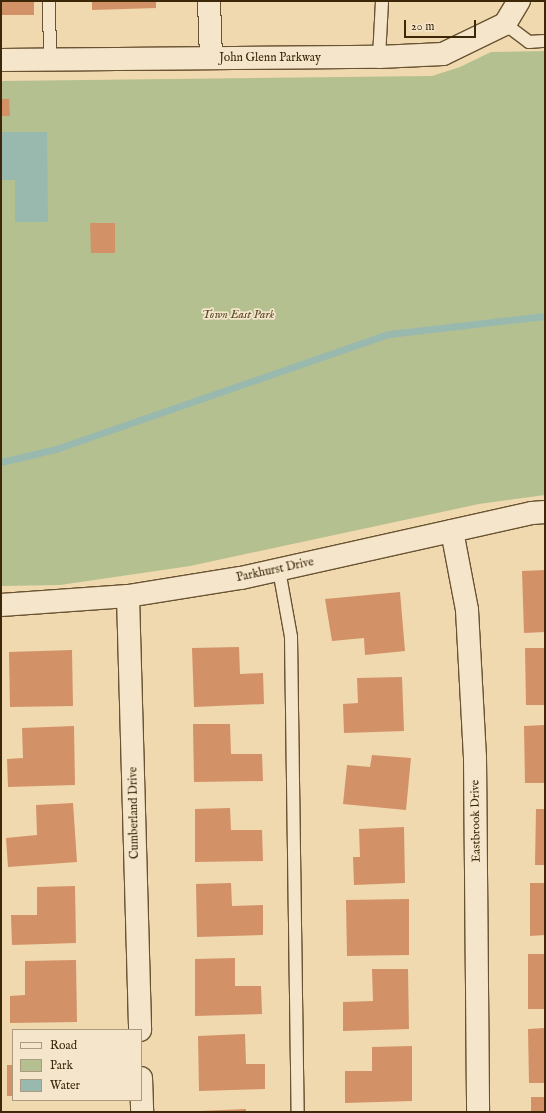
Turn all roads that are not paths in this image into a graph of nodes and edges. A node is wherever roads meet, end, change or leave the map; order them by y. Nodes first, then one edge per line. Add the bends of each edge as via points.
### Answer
1 (48, 1) edge
2 (210, 1) edge
3 (382, 1) edge
4 (519, 1) edge
5 (505, 24) junction
6 (545, 41) edge
7 (210, 58) junction
8 (379, 58) junction
9 (50, 59) junction
10 (1, 60) edge
11 (545, 512) edge
12 (452, 531) junction
13 (279, 570) junction
14 (128, 596) junction
15 (1, 605) edge
16 (140, 1029) edge
17 (142, 1101) edge
18 (142, 1112) edge
19 (298, 1112) edge
20 (478, 1112) edge

1 - 9 lane
2 - 7 street
3 - 8 lane
4 - 5 street
5 - 6 lane via 529,42
5 - 8 street, John Glenn Parkway via 443,54
7 - 8 street, John Glenn Parkway
7 - 9 street, John Glenn Parkway
9 - 10 street, John Glenn Parkway
11 - 12 street, Parkhurst Drive
12 - 13 street, Parkhurst Drive
12 - 20 street, Eastbrook Drive via 467,610 475,757
13 - 14 street, Parkhurst Drive
13 - 19 lane via 290,636
14 - 15 street, Parkhurst Drive
14 - 16 street, Cumberland Drive
17 - 18 street

